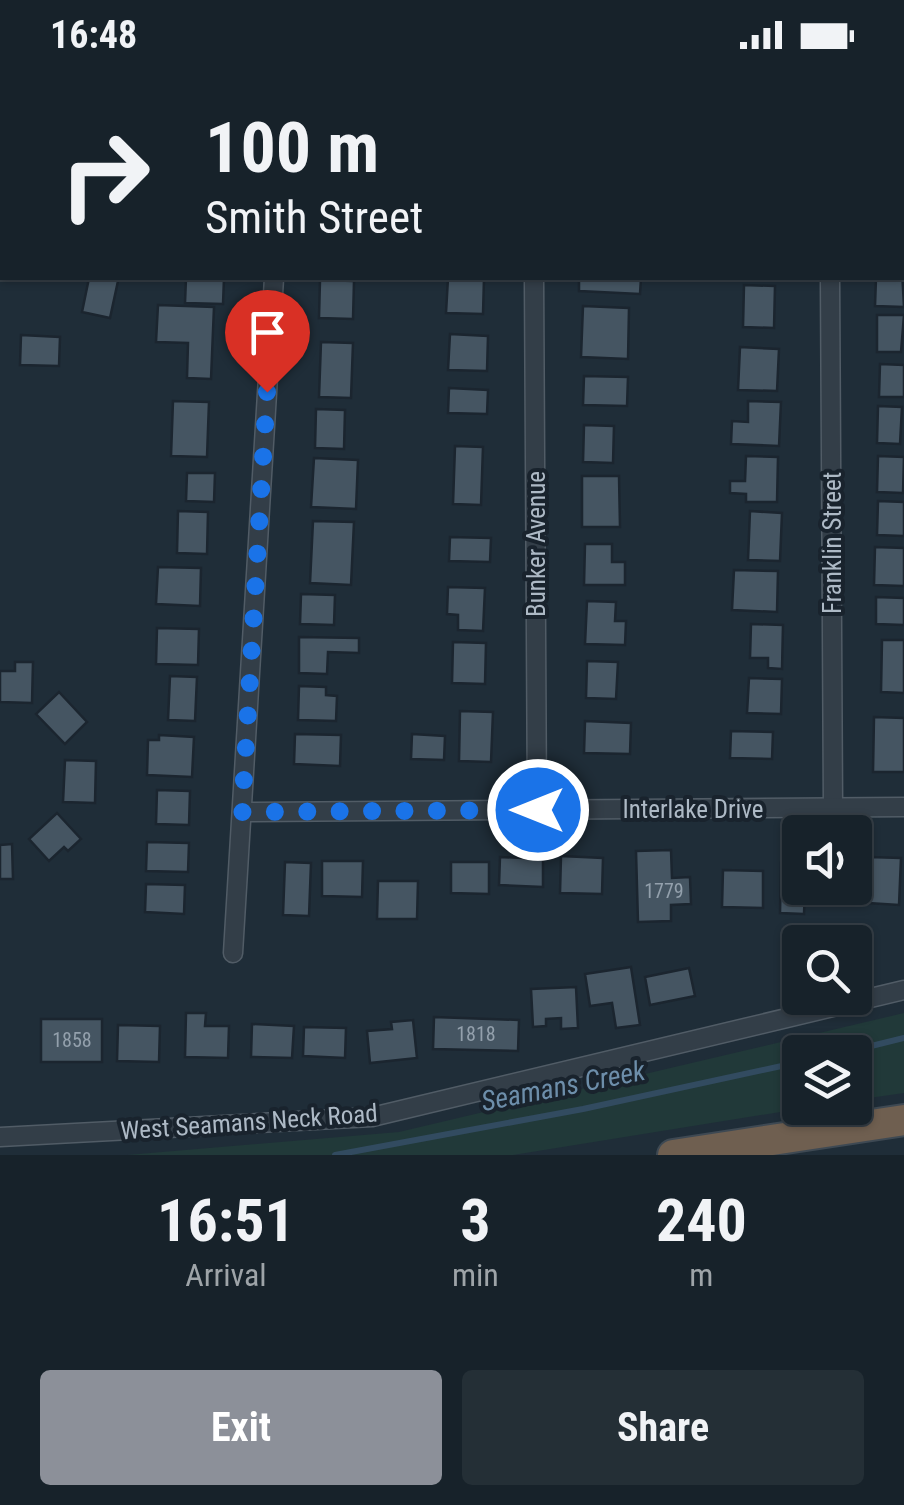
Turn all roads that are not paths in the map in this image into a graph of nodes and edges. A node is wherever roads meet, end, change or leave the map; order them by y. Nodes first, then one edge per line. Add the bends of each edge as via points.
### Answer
1 (274, 280) edge
2 (534, 280) edge
3 (830, 280) edge
4 (904, 807) edge
5 (833, 808) junction
6 (538, 810) junction
7 (242, 812) junction
8 (232, 953) dead end
9 (904, 990) edge
10 (904, 1120) edge
11 (0, 1138) edge
12 (673, 1155) edge

1 - 7 street
2 - 6 street, Bunker Avenue
3 - 5 street, Franklin Street
4 - 5 street, Interlake Drive
5 - 6 street, Interlake Drive
6 - 7 street, Interlake Drive
7 - 8 street
9 - 11 street, West Seamans Neck Road via 372,1118
10 - 12 highway

